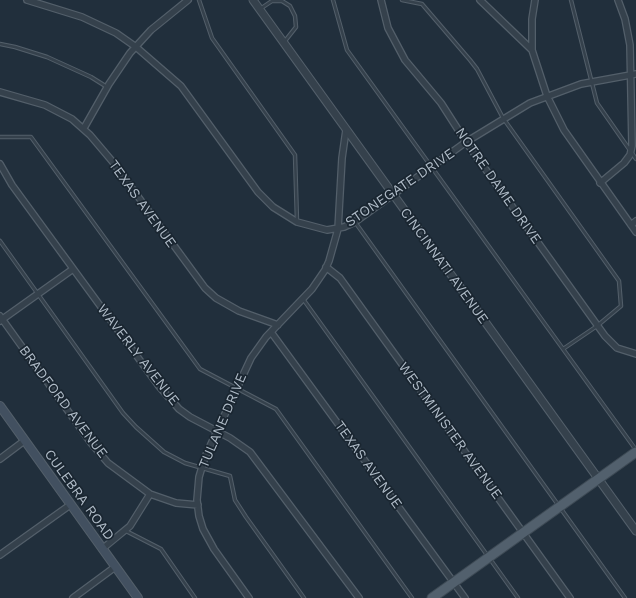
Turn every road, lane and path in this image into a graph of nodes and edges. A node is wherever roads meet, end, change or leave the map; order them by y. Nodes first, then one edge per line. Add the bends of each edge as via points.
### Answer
1 (27, 0) edge
2 (188, 0) edge
3 (199, 0) edge
4 (253, 0) edge
5 (333, 0) edge
6 (381, 0) edge
7 (402, 0) edge
8 (480, 0) edge
9 (535, 0) edge
10 (571, 0) edge
11 (618, 0) edge
12 (259, 9) junction
13 (283, 42) junction
14 (0, 44) edge
15 (136, 47) junction
16 (532, 50) junction
17 (633, 74) edge
18 (592, 82) junction
19 (107, 87) junction
20 (0, 93) edge
21 (547, 96) junction
22 (503, 118) junction
23 (84, 128) junction
24 (346, 130) junction
25 (0, 137) edge
26 (466, 142) junction
27 (631, 152) junction
28 (636, 159) edge
29 (0, 164) edge
30 (432, 167) junction
31 (600, 182) junction
32 (393, 195) junction
33 (636, 221) edge
34 (297, 222) junction
35 (355, 222) junction
36 (631, 225) junction
37 (338, 229) junction
38 (636, 232) edge
39 (0, 241) edge
40 (326, 266) junction
41 (73, 269) junction
42 (38, 294) junction
43 (303, 299) junction
44 (1, 319) edge
45 (278, 325) junction
46 (597, 326) junction
47 (270, 332) junction
48 (563, 349) junction
49 (636, 354) edge
50 (236, 388) junction
51 (0, 406) edge
52 (216, 431) junction
53 (24, 441) junction
54 (636, 451) edge
55 (0, 459) edge
56 (201, 468) junction
57 (598, 478) junction
58 (150, 494) junction
59 (70, 505) junction
60 (198, 506) junction
61 (560, 507) junction
62 (126, 530) junction
63 (636, 531) edge
64 (524, 533) junction
65 (102, 550) junction
66 (0, 555) edge
67 (489, 557) junction
68 (115, 568) junction
69 (454, 582) junction
70 (73, 598) edge
71 (138, 598) edge
72 (195, 598) edge
73 (249, 598) edge
74 (304, 598) edge
75 (358, 598) edge
76 (412, 598) edge
77 (432, 598) edge
78 (465, 598) edge
79 (518, 598) edge
80 (570, 598) edge
81 (625, 598) edge

1 - 15 street via 82,17 116,33
2 - 15 street via 156,26
3 - 34 lane via 212,38 295,154
4 - 12 street, CINCINNATI AVENUE
5 - 30 lane via 347,50
6 - 26 street, NOTRE DAME DRIVE via 388,28 398,50 440,103
7 - 22 lane via 422,4 477,70
8 - 16 street
9 - 16 street
10 - 18 lane
11 - 17 street via 628,32
12 - 13 street, CINCINNATI AVENUE
12 - 13 lane via 272,1 282,1 290,6 295,16 296,27
13 - 24 street, CINCINNATI AVENUE
14 - 19 lane via 47,57
15 - 19 street
15 - 34 street via 181,86 258,192 279,212
16 - 21 street
17 - 18 street, STONEGATE DRIVE
17 - 27 street
18 - 21 street, STONEGATE DRIVE
18 - 27 lane via 597,103
19 - 23 street
20 - 23 street, TEXAS AVENUE via 45,105
21 - 22 street, STONEGATE DRIVE
21 - 31 street via 564,130
22 - 26 street, STONEGATE DRIVE
22 - 46 lane via 619,281 621,306
23 - 45 street, TEXAS AVENUE via 112,161 205,288 216,298 239,311
24 - 32 street, CINCINNATI AVENUE
24 - 37 street
25 - 50 lane via 31,137 200,369
26 - 30 street, STONEGATE DRIVE
26 - 46 street, NOTRE DAME DRIVE
27 - 28 lane
27 - 31 street via 624,164
29 - 41 street, WAVERLY AVENUE via 12,185
30 - 32 street, STONEGATE DRIVE
30 - 48 lane
31 - 36 street
32 - 35 street, STONEGATE DRIVE
32 - 57 street, CINCINNATI AVENUE
33 - 36 street
34 - 37 street via 327,230
35 - 37 street, STONEGATE DRIVE
35 - 61 lane
36 - 38 street
37 - 40 street
39 - 42 lane
40 - 43 street
40 - 64 street, WESTMINISTER AVENUE via 340,278
41 - 42 street
41 - 52 street, WAVERLY AVENUE via 167,396 190,417
42 - 44 street
42 - 56 lane via 123,413 136,427 164,452
43 - 45 street
43 - 67 lane
44 - 58 street, BRADFORD AVENUE via 108,463
45 - 47 street, TULANE DRIVE
46 - 48 lane
46 - 49 street, NOTRE DAME DRIVE via 617,348
47 - 50 street, TULANE DRIVE via 251,358
47 - 69 street, TEXAS AVENUE
48 - 54 lane
50 - 52 street, TULANE DRIVE
50 - 76 lane via 276,409
51 - 53 main road, CULEBRA ROAD
52 - 56 street, TULANE DRIVE
52 - 75 street, WAVERLY AVENUE via 241,444 258,461
53 - 55 street
53 - 59 main road, CULEBRA ROAD
54 - 57 main road
56 - 60 street, TULANE DRIVE via 197,492
56 - 74 lane via 230,476 235,500
57 - 61 main road
57 - 63 street, CINCINNATI AVENUE
58 - 60 street, BRADFORD AVENUE via 176,503
58 - 62 street
59 - 65 main road, CULEBRA ROAD
59 - 66 street
60 - 73 street, TULANE DRIVE via 198,516 207,539
61 - 64 main road
61 - 81 lane
62 - 65 street
62 - 72 lane via 161,550
64 - 67 main road
64 - 80 street, WESTMINISTER AVENUE
65 - 68 main road, CULEBRA ROAD
67 - 69 main road
67 - 79 lane
68 - 70 street
68 - 71 main road, CULEBRA ROAD
69 - 77 main road
69 - 78 street, TEXAS AVENUE

